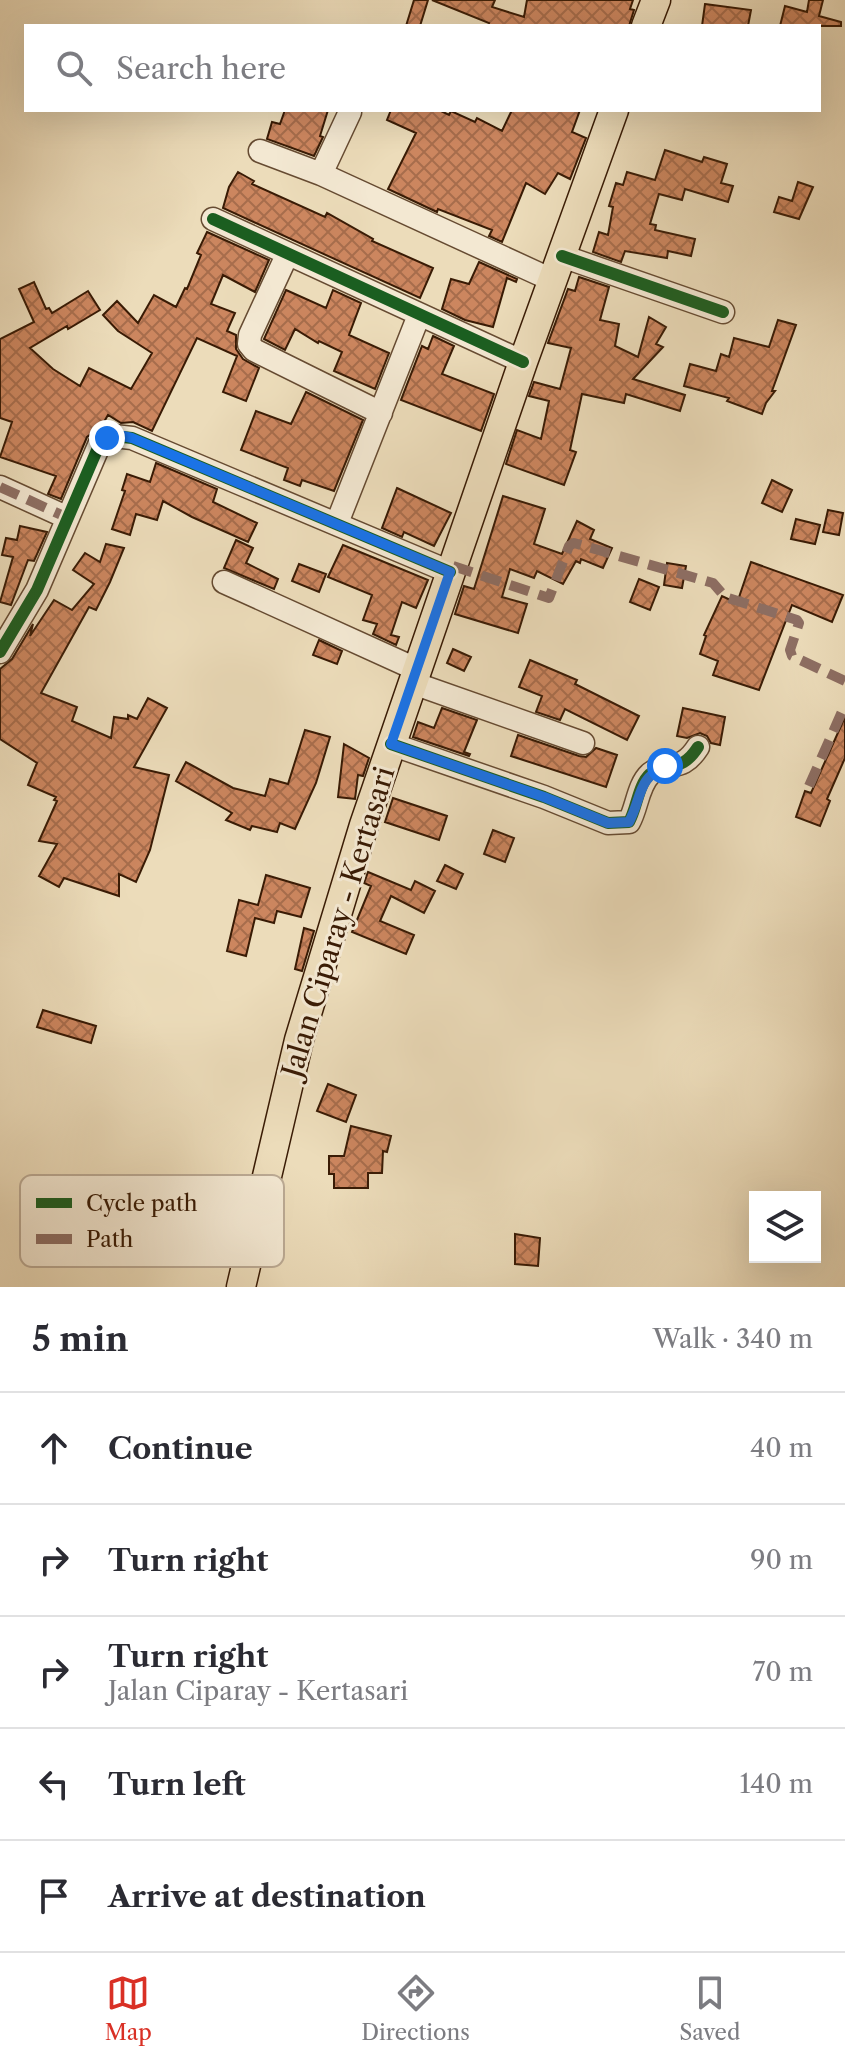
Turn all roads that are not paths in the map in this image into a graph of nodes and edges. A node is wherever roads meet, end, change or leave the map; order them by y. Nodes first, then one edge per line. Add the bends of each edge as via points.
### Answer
1 (656, 0) edge
2 (647, 24) edge
3 (350, 112) edge
4 (613, 112) edge
5 (260, 151) dead end
6 (321, 174) junction
7 (213, 219) dead end
8 (287, 255) junction
9 (557, 268) junction
10 (723, 312) dead end
11 (419, 315) junction
12 (523, 362) junction
13 (381, 413) junction
14 (0, 487) edge
15 (66, 517) junction
16 (337, 523) junction
17 (450, 572) junction
18 (224, 582) dead end
19 (0, 652) edge
20 (415, 676) junction
21 (583, 743) dead end
22 (391, 744) junction
23 (698, 747) dead end
24 (267, 1175) edge
25 (246, 1267) edge
26 (241, 1287) edge

1 - 2 main road
3 - 6 street
4 - 9 main road, Jalan Ciparay - Kertasari
5 - 6 street
6 - 9 street
7 - 8 street
8 - 11 street
8 - 13 street via 249,344
9 - 10 street
9 - 12 main road, Jalan Ciparay - Kertasari
11 - 12 street
11 - 13 street
12 - 17 main road, Jalan Ciparay - Kertasari
13 - 16 street
14 - 15 street
15 - 16 street via 100,443 123,436
15 - 19 street via 37,590
16 - 17 street
17 - 20 main road, Jalan Ciparay - Kertasari
18 - 20 street
20 - 21 street
20 - 22 main road, Jalan Ciparay - Kertasari
22 - 23 street via 621,824 629,822 651,773 689,761
22 - 24 main road, Jalan Ciparay - Kertasari via 299,1040
25 - 26 main road, Jalan Ciparay - Kertasari

